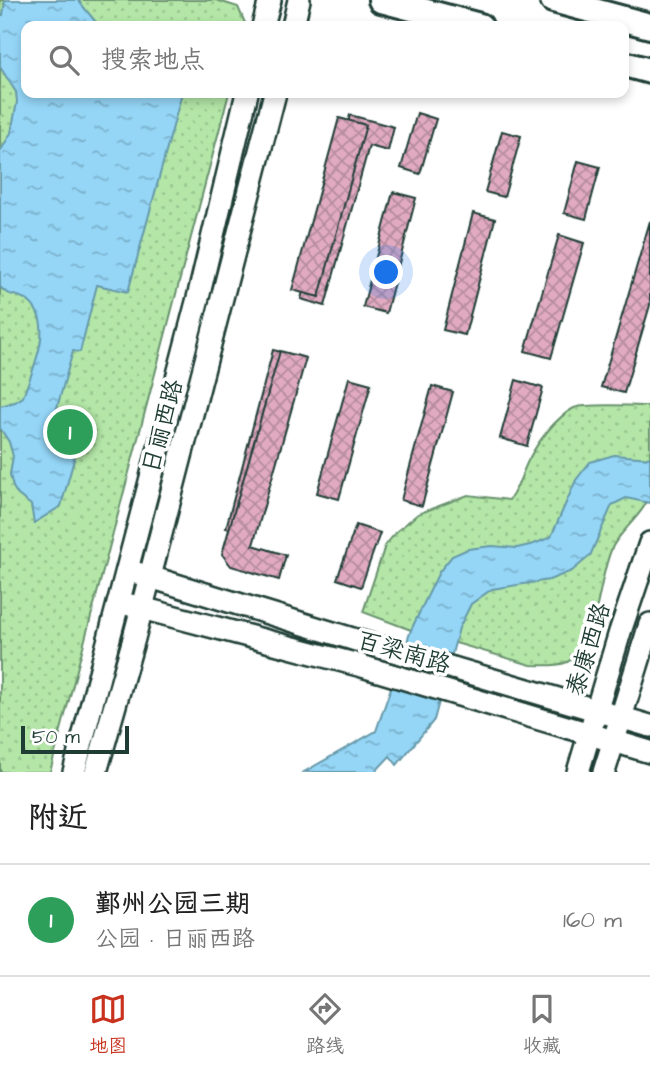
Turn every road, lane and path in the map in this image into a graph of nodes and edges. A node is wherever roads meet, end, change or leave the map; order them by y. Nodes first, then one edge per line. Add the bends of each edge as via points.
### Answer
1 (270, 0) edge
2 (299, 0) edge
3 (381, 0) edge
4 (553, 0) edge
5 (264, 21) edge
6 (294, 21) edge
7 (461, 21) edge
8 (650, 26) edge
9 (629, 65) edge
10 (650, 71) edge
11 (246, 98) edge
12 (274, 98) edge
13 (650, 542) edge
14 (126, 570) junction
15 (150, 577) junction
16 (118, 602) junction
17 (142, 608) junction
18 (650, 624) edge
19 (596, 710) junction
20 (621, 718) junction
21 (650, 726) edge
22 (589, 733) junction
23 (614, 741) junction
24 (650, 752) edge
25 (74, 772) edge
26 (96, 772) edge
27 (578, 772) edge
28 (604, 772) edge

1 - 5 main road
2 - 6 main road
3 - 7 main road
4 - 8 main road
9 - 10 main road
11 - 14 main road, 日丽西路
12 - 15 main road, 日丽西路
13 - 19 main road, 泰康西路
14 - 15 main road, 百梁南路
14 - 16 main road, 日丽西路
15 - 17 main road, 日丽西路
15 - 19 main road, 百梁南路, bridge
16 - 17 main road, 百梁南路
16 - 25 main road, 日丽西路
17 - 22 main road, 百梁南路
17 - 26 main road, 日丽西路
18 - 20 main road
19 - 20 main road, 百梁南路
19 - 22 main road, 泰康西路
20 - 21 main road, 百梁南路
20 - 23 main road
22 - 23 main road, 百梁南路
22 - 27 main road, 泰康西路
23 - 24 main road, 百梁南路
23 - 28 main road

